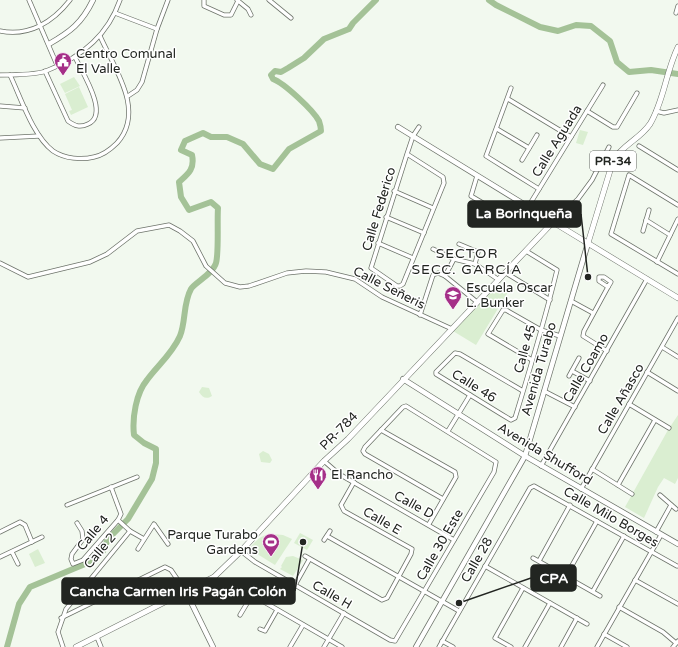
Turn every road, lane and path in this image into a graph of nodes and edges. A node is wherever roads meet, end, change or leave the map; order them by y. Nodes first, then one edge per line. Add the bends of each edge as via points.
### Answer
1 (29, 0) edge
2 (70, 0) edge
3 (93, 0) edge
4 (120, 0) edge
5 (168, 0) edge
6 (204, 0) edge
7 (237, 0) edge
8 (269, 0) edge
9 (678, 6) edge
10 (116, 13) junction
11 (676, 13) dead end
12 (251, 15) dead end
13 (291, 18) dead end
14 (41, 26) junction
15 (157, 29) junction
16 (0, 31) edge
17 (100, 36) junction
18 (49, 44) junction
19 (677, 49) edge
20 (75, 57) junction
21 (58, 65) junction
22 (45, 71) junction
23 (0, 75) edge
24 (10, 75) junction
25 (602, 85) dead end
26 (511, 88) dead end
27 (637, 93) dead end
28 (128, 96) junction
29 (508, 99) junction
30 (0, 106) edge
31 (26, 108) junction
32 (678, 110) edge
33 (587, 111) junction
34 (656, 111) junction
35 (398, 127) dead end
36 (419, 127) dead end
37 (496, 129) junction
38 (39, 136) junction
39 (413, 136) junction
40 (537, 136) dead end
41 (571, 137) junction
42 (0, 138) edge
43 (639, 146) dead end
44 (609, 147) dead end
45 (529, 148) junction
46 (407, 154) junction
47 (522, 160) dead end
48 (678, 170) edge
49 (477, 176) junction
50 (539, 189) junction
51 (394, 191) junction
52 (510, 204) dead end
53 (678, 205) edge
54 (528, 207) junction
55 (433, 208) junction
56 (649, 210) dead end
57 (386, 217) junction
58 (678, 219) edge
59 (646, 220) junction
60 (553, 222) junction
61 (643, 231) dead end
62 (424, 233) junction
63 (670, 234) junction
64 (378, 243) junction
65 (588, 243) junction
66 (459, 244) dead end
67 (433, 249) dead end
68 (526, 251) junction
69 (413, 258) junction
70 (454, 259) junction
71 (0, 262) edge
72 (657, 262) junction
73 (474, 264) junction
74 (506, 272) junction
75 (678, 274) edge
76 (445, 276) junction
77 (647, 279) junction
78 (499, 280) junction
79 (608, 287) dead end
80 (678, 298) edge
81 (550, 300) junction
82 (571, 301) junction
83 (477, 302) junction
84 (593, 313) junction
85 (420, 315) junction
86 (677, 320) edge
87 (452, 329) junction
88 (541, 330) junction
89 (560, 336) junction
90 (662, 347) junction
91 (607, 350) junction
92 (678, 357) edge
93 (579, 358) dead end
94 (532, 360) junction
95 (572, 371) junction
96 (647, 372) junction
97 (569, 376) dead end
98 (403, 379) junction
99 (590, 381) junction
100 (523, 391) junction
101 (544, 391) junction
102 (678, 391) edge
103 (470, 395) junction
104 (629, 404) junction
105 (575, 407) junction
106 (458, 414) junction
107 (511, 420) joint
108 (655, 420) junction
109 (669, 428) dead end
110 (381, 430) junction
111 (448, 431) junction
112 (525, 456) junction
113 (324, 461) junction
114 (541, 466) junction
115 (592, 469) junction
116 (137, 477) dead end
117 (354, 482) junction
118 (618, 485) junction
119 (534, 486) joint
120 (111, 487) junction
121 (581, 489) junction
122 (632, 494) dead end
123 (660, 495) dead end
124 (443, 499) junction
125 (570, 505) junction
126 (672, 505) junction
127 (67, 506) dead end
128 (676, 509) dead end
129 (119, 521) junction
130 (597, 521) junction
131 (77, 522) dead end
132 (429, 524) junction
133 (130, 531) junction
134 (330, 531) dead end
135 (0, 532) edge
136 (656, 532) junction
137 (661, 535) junction
138 (327, 536) junction
139 (624, 536) junction
140 (42, 537) dead end
141 (144, 539) junction
142 (324, 540) dead end
143 (454, 540) junction
144 (32, 542) junction
145 (168, 544) dead end
146 (678, 544) edge
147 (138, 549) dead end
148 (241, 551) junction
149 (12, 552) junction
150 (651, 552) junction
151 (305, 556) dead end
152 (0, 557) edge
153 (533, 558) dead end
154 (310, 560) junction
155 (539, 561) junction
156 (18, 564) dead end
157 (485, 566) junction
158 (677, 566) dead end
159 (566, 576) junction
160 (399, 577) junction
161 (635, 580) junction
162 (295, 585) junction
163 (524, 588) junction
164 (425, 591) junction
165 (593, 591) junction
166 (186, 592) junction
167 (252, 595) junction
168 (220, 596) dead end
169 (600, 596) dead end
170 (442, 601) junction
171 (550, 603) junction
172 (678, 604) edge
173 (619, 607) junction
174 (277, 610) junction
175 (459, 611) junction
176 (344, 613) junction
177 (240, 615) dead end
178 (61, 618) junction
179 (577, 618) junction
180 (303, 624) junction
181 (586, 624) dead end
182 (260, 629) dead end
183 (604, 634) junction
184 (97, 637) junction
185 (329, 639) junction
186 (395, 641) joint
187 (442, 641) junction
188 (677, 642) edge
189 (63, 647) edge
190 (76, 647) edge
191 (101, 647) edge
192 (213, 647) edge
193 (290, 647) edge
194 (324, 647) edge
195 (342, 647) edge
196 (416, 647) edge
197 (439, 647) edge
198 (453, 647) edge
199 (511, 647) edge
200 (525, 647) edge
201 (560, 647) edge
202 (597, 647) edge
203 (627, 647) edge
204 (673, 647) edge

1 - 14 street
2 - 14 street
3 - 18 street via 87,13 73,30
4 - 10 street
5 - 15 street
6 - 7 street via 204,6 224,15 231,15
7 - 12 street
8 - 13 street
9 - 11 street
10 - 15 street
10 - 17 street
14 - 16 street via 29,30
14 - 18 street
15 - 28 street via 142,82 137,90
17 - 20 street
17 - 28 street
18 - 21 street
19 - 34 main road, Avenida Turabo / PR-34
20 - 21 street
20 - 22 street via 97,103 97,113 91,123 82,127 74,126 68,121
21 - 22 street
22 - 24 street
23 - 24 street
24 - 31 street
25 - 33 street, Calle Aguada
26 - 29 street
27 - 33 street via 617,127
28 - 38 street via 129,110 123,136 100,156 85,159 67,157 54,151
29 - 37 street
29 - 41 street
30 - 31 street
31 - 38 street
32 - 34 street via 664,113
33 - 41 street, Calle Aguada
34 - 65 main road, Avenida Turabo / PR-34 via 642,134 617,154 613,161
35 - 39 street
36 - 39 street, Calle Federico
37 - 45 street
37 - 50 street via 486,156
38 - 42 street
39 - 46 street, Calle Federico
39 - 49 street
40 - 45 street
41 - 50 street, Calle Aguada
43 - 48 street
44 - 60 street via 592,180
45 - 47 street
46 - 51 street, Calle Federico
46 - 55 street, Calle Federico via 443,177 444,183
49 - 52 street via 471,196 503,215
49 - 54 street
50 - 54 street, Calle Aguada
51 - 55 street
51 - 57 street, Calle Federico
53 - 72 street via 629,176 611,234
54 - 60 street
55 - 62 street, Calle Federico
56 - 59 street
57 - 62 street
57 - 64 street, Calle Federico
58 - 63 street
59 - 61 street
59 - 63 street
60 - 65 main road
60 - 68 main road, PR-784 / PR-784
62 - 69 street, Calle Federico
63 - 72 street
64 - 69 street
64 - 69 street, Calle Federico via 372,268 396,286 403,284
65 - 77 main road
65 - 82 street, Avenida Turabo
66 - 73 street via 478,252
67 - 70 street
68 - 74 main road, PR-784 / PR-784
68 - 81 street, Calle 45 via 557,270
70 - 73 street
70 - 76 street
71 - 85 street, Calle Señeris via 28,277 90,262 107,254 137,231 169,225 180,230 192,241 206,266 225,283 240,287 287,273 326,272 355,279 382,297
72 - 75 street
73 - 78 street
74 - 78 main road, PR-784 / PR-784
74 - 81 street
76 - 83 street
76 - 85 street via 438,272 433,275
77 - 80 main road
77 - 91 street, Calle Coamo
78 - 83 main road, PR-784 / PR-784
79 - 84 street
81 - 88 street, Calle 45
82 - 84 street
82 - 89 street, Avenida Turabo
83 - 87 main road, PR-784 / PR-784
84 - 91 street via 583,336
85 - 87 street, Calle Señeris
86 - 90 street, Calle Añasco
87 - 98 main road, PR-784 / PR-784
88 - 89 street
88 - 94 street, Calle 45
88 - 94 street via 502,310 488,334
89 - 101 street, Avenida Turabo
90 - 92 street
90 - 96 street, Calle Añasco
91 - 99 street, Calle Coamo
93 - 95 street
94 - 100 street, Calle 45
95 - 97 street
95 - 99 street
96 - 102 street
96 - 104 street, Calle Añasco
98 - 106 street, Avenida Shufford
98 - 113 main road, PR-784 / PR-784 via 348,439
99 - 105 street, Calle Coamo
100 - 103 street, Calle 46 via 455,353 436,374
100 - 107 street, Calle 45 via 515,418
101 - 105 street
101 - 112 street, Avenida Turabo
103 - 106 street
103 - 107 street, Calle 46
104 - 108 street
104 - 115 street, Calle Añasco
105 - 114 street, Calle Coamo
106 - 111 street
106 - 112 street, Avenida Shufford
108 - 109 street
108 - 118 street
110 - 111 street via 403,406 406,406
110 - 124 street via 455,472 456,477
110 - 124 street via 365,447 365,454
111 - 143 street, Calle 30 Este via 496,462 494,472
112 - 114 street, Avenida Shufford
112 - 170 street, Avenida Turabo
113 - 117 street, Calle D
113 - 148 main road, PR-784 / PR-784
114 - 121 street, Avenida Shufford
115 - 118 street
115 - 121 street, Calle Añasco
116 - 120 street
117 - 132 street, Calle D
117 - 160 street, Calle E via 341,506 344,511 412,550
118 - 122 street
119 - 125 street, Calle Milo Borges
119 - 157 street, Calle 28 via 530,488
120 - 127 street
120 - 129 street, Calle 4 via 121,514
121 - 136 street, Avenida Shufford
123 - 126 street
124 - 132 street
125 - 130 street, Calle Milo Borges
125 - 155 street
126 - 128 street
126 - 136 street
129 - 131 street, Calle 4 via 83,560 73,564 70,559 83,539
129 - 133 street
130 - 139 street, Calle Milo Borges
130 - 159 street
132 - 143 street, Calle D
133 - 141 street
133 - 178 street, Calle 2
134 - 138 street
135 - 144 street via 20,522 25,525
136 - 137 street, Avenida Shufford
137 - 146 street, Avenida Shufford
137 - 150 street
138 - 142 street
138 - 160 street
139 - 150 street, Calle Milo Borges
139 - 165 street
140 - 144 street
141 - 145 street via 154,524
141 - 147 street
143 - 164 street, Calle 30 Este
144 - 149 street
148 - 162 street, Calle H
148 - 166 main road, PR-784 / PR-784 via 214,577
149 - 152 street
149 - 156 street
150 - 158 street, Calle Milo Borges
150 - 161 street
151 - 154 street
153 - 155 street
154 - 160 street via 382,600 387,598
154 - 162 street
155 - 159 street
157 - 163 street
157 - 175 street, Calle 28
159 - 165 street
160 - 164 street
161 - 172 street
161 - 173 street
162 - 176 street, Calle H
163 - 171 street
163 - 199 street via 495,638
164 - 170 street
164 - 186 street, Calle 30 Este
165 - 169 street
166 - 178 street via 171,570 165,567
166 - 184 main road, PR-784 / PR-784
166 - 192 street
167 - 168 street via 233,584 219,592
167 - 174 street
167 - 177 street
170 - 175 street
170 - 196 street, Avenida Turabo
171 - 179 street
171 - 200 street
173 - 183 street
173 - 188 street
174 - 180 street
174 - 182 street via 265,631
175 - 187 street, Calle 28
176 - 185 street
176 - 186 street, Calle H
178 - 189 street via 58,632
179 - 181 street
179 - 201 street
180 - 185 street
180 - 193 street
183 - 202 street
183 - 203 street
184 - 190 main road, PR-784 / PR-784
184 - 191 street
185 - 194 street
185 - 195 street
187 - 197 street, Calle 28
187 - 198 street
188 - 204 street

